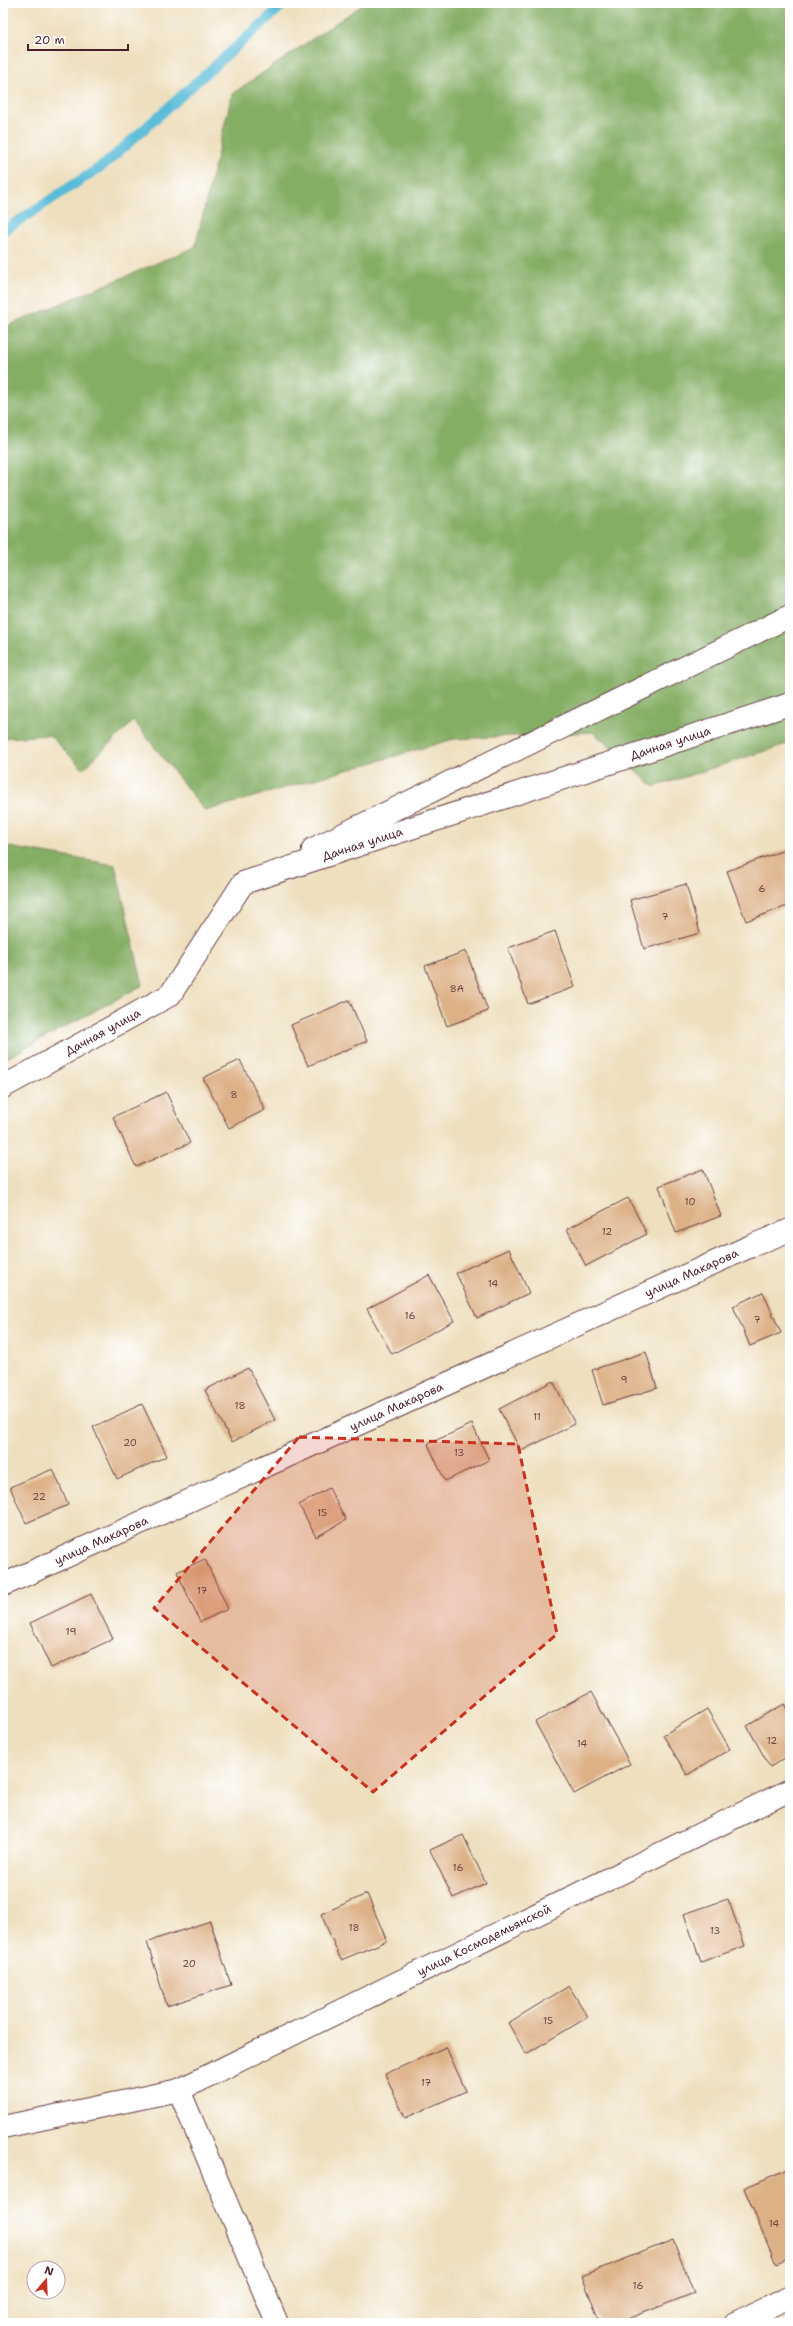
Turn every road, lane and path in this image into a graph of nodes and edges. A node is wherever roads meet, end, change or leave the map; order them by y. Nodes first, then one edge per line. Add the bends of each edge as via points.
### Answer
1 (790, 616) edge
2 (790, 704) edge
3 (243, 883) junction
4 (3, 1086) edge
5 (790, 1230) edge
6 (3, 1585) edge
7 (790, 1790) edge
8 (179, 2090) junction
9 (3, 2127) edge
10 (790, 2296) edge
11 (277, 2323) edge
12 (735, 2323) edge

1 - 3 street
2 - 3 street, Дачная улица
3 - 4 street, Дачная улица via 170,995
5 - 6 street, улица Макарова
7 - 8 street, улица Космодемьянской
8 - 9 street, улица Космодемьянской
8 - 11 street
10 - 12 street

